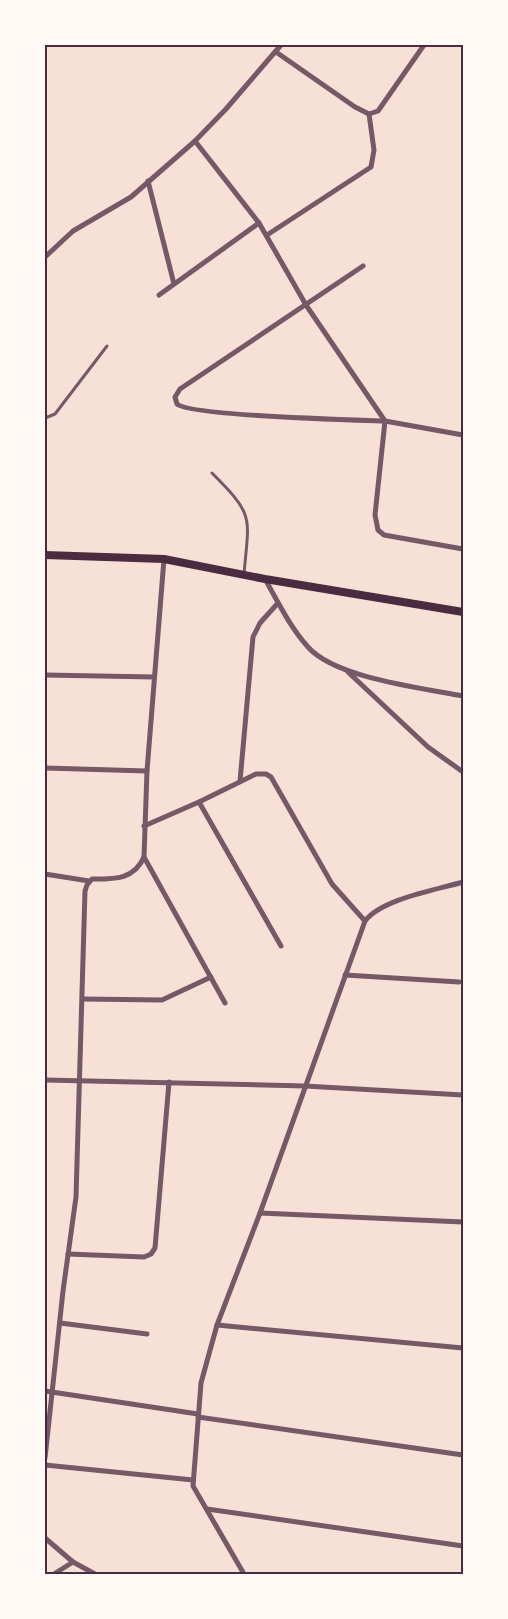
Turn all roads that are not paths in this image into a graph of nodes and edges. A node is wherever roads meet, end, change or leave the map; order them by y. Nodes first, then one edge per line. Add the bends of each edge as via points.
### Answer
1 (280, 45) edge
2 (424, 45) edge
3 (276, 52) junction
4 (369, 114) junction
5 (195, 141) junction
6 (148, 181) junction
7 (259, 223) junction
8 (267, 235) junction
9 (45, 257) edge
10 (363, 266) dead end
11 (174, 284) junction
12 (159, 294) dead end
13 (306, 305) junction
14 (107, 346) dead end
15 (45, 418) edge
16 (385, 421) junction
17 (463, 435) edge
18 (212, 473) dead end
19 (463, 549) edge
20 (45, 555) edge
21 (164, 559) junction
22 (244, 575) junction
23 (266, 579) junction
24 (278, 603) junction
25 (463, 612) edge
26 (347, 672) junction
27 (45, 675) edge
28 (154, 677) junction
29 (463, 696) edge
30 (45, 768) edge
31 (147, 771) junction
32 (463, 772) edge
33 (240, 781) junction
34 (199, 802) junction
35 (144, 826) junction
36 (144, 857) junction
37 (45, 874) edge
38 (89, 882) junction
39 (463, 882) edge
40 (365, 921) junction
41 (281, 946) dead end
42 (345, 976) junction
43 (211, 977) junction
44 (460, 982) dead end
45 (83, 999) junction
46 (225, 1002) dead end
47 (45, 1080) edge
48 (80, 1081) junction
49 (169, 1082) junction
50 (305, 1086) junction
51 (463, 1095) edge
52 (260, 1213) junction
53 (463, 1222) edge
54 (68, 1254) junction
55 (60, 1324) junction
56 (216, 1325) junction
57 (147, 1334) dead end
58 (463, 1348) edge
59 (45, 1391) edge
60 (54, 1392) junction
61 (198, 1416) junction
62 (463, 1455) edge
63 (45, 1458) edge
64 (45, 1465) edge
65 (194, 1480) junction
66 (208, 1509) junction
67 (45, 1538) edge
68 (463, 1546) edge
69 (73, 1562) junction
70 (54, 1574) edge
71 (95, 1574) edge
72 (244, 1574) edge

1 - 3 street
2 - 4 street via 378,111
3 - 4 street via 355,108
3 - 5 street
4 - 8 street via 374,150 371,166
5 - 6 street
5 - 7 street
6 - 9 street via 73,231
6 - 11 street
7 - 8 street
7 - 11 street
8 - 13 street
10 - 13 street
11 - 12 street
13 - 16 street
13 - 16 street via 180,389 175,397 177,404 186,409 236,414
14 - 15 lane via 55,414
16 - 17 street
16 - 19 street via 375,515 378,530 384,535
18 - 22 lane via 239,500 248,519
20 - 21 main road
21 - 22 main road
21 - 28 street
22 - 23 main road
23 - 24 street
23 - 25 main road
24 - 26 street via 309,648
24 - 33 street via 260,623 253,637
26 - 29 street
26 - 32 street via 428,746
27 - 28 street
28 - 31 street
30 - 31 street
31 - 35 street
33 - 34 street
33 - 40 street via 262,774 271,778 332,884
34 - 35 street
34 - 41 street
35 - 36 street
36 - 38 street via 140,866 123,878
36 - 43 street
37 - 38 street
38 - 45 street via 86,891
39 - 40 street via 386,906
40 - 42 street
42 - 44 street
42 - 50 street
43 - 45 street via 162,1000
43 - 46 street
45 - 48 street
47 - 48 street
48 - 49 street
48 - 54 street via 76,1198
49 - 50 street
49 - 54 street via 155,1248 144,1256
50 - 51 street
50 - 52 street
52 - 53 street
52 - 56 street
54 - 55 street
55 - 57 street
55 - 60 street
56 - 58 street
56 - 61 street
59 - 60 street
60 - 61 street
60 - 63 street
61 - 62 street
61 - 65 street
64 - 65 street
65 - 66 street via 193,1486
66 - 68 street
66 - 72 street
67 - 69 street
69 - 70 street
69 - 71 street

